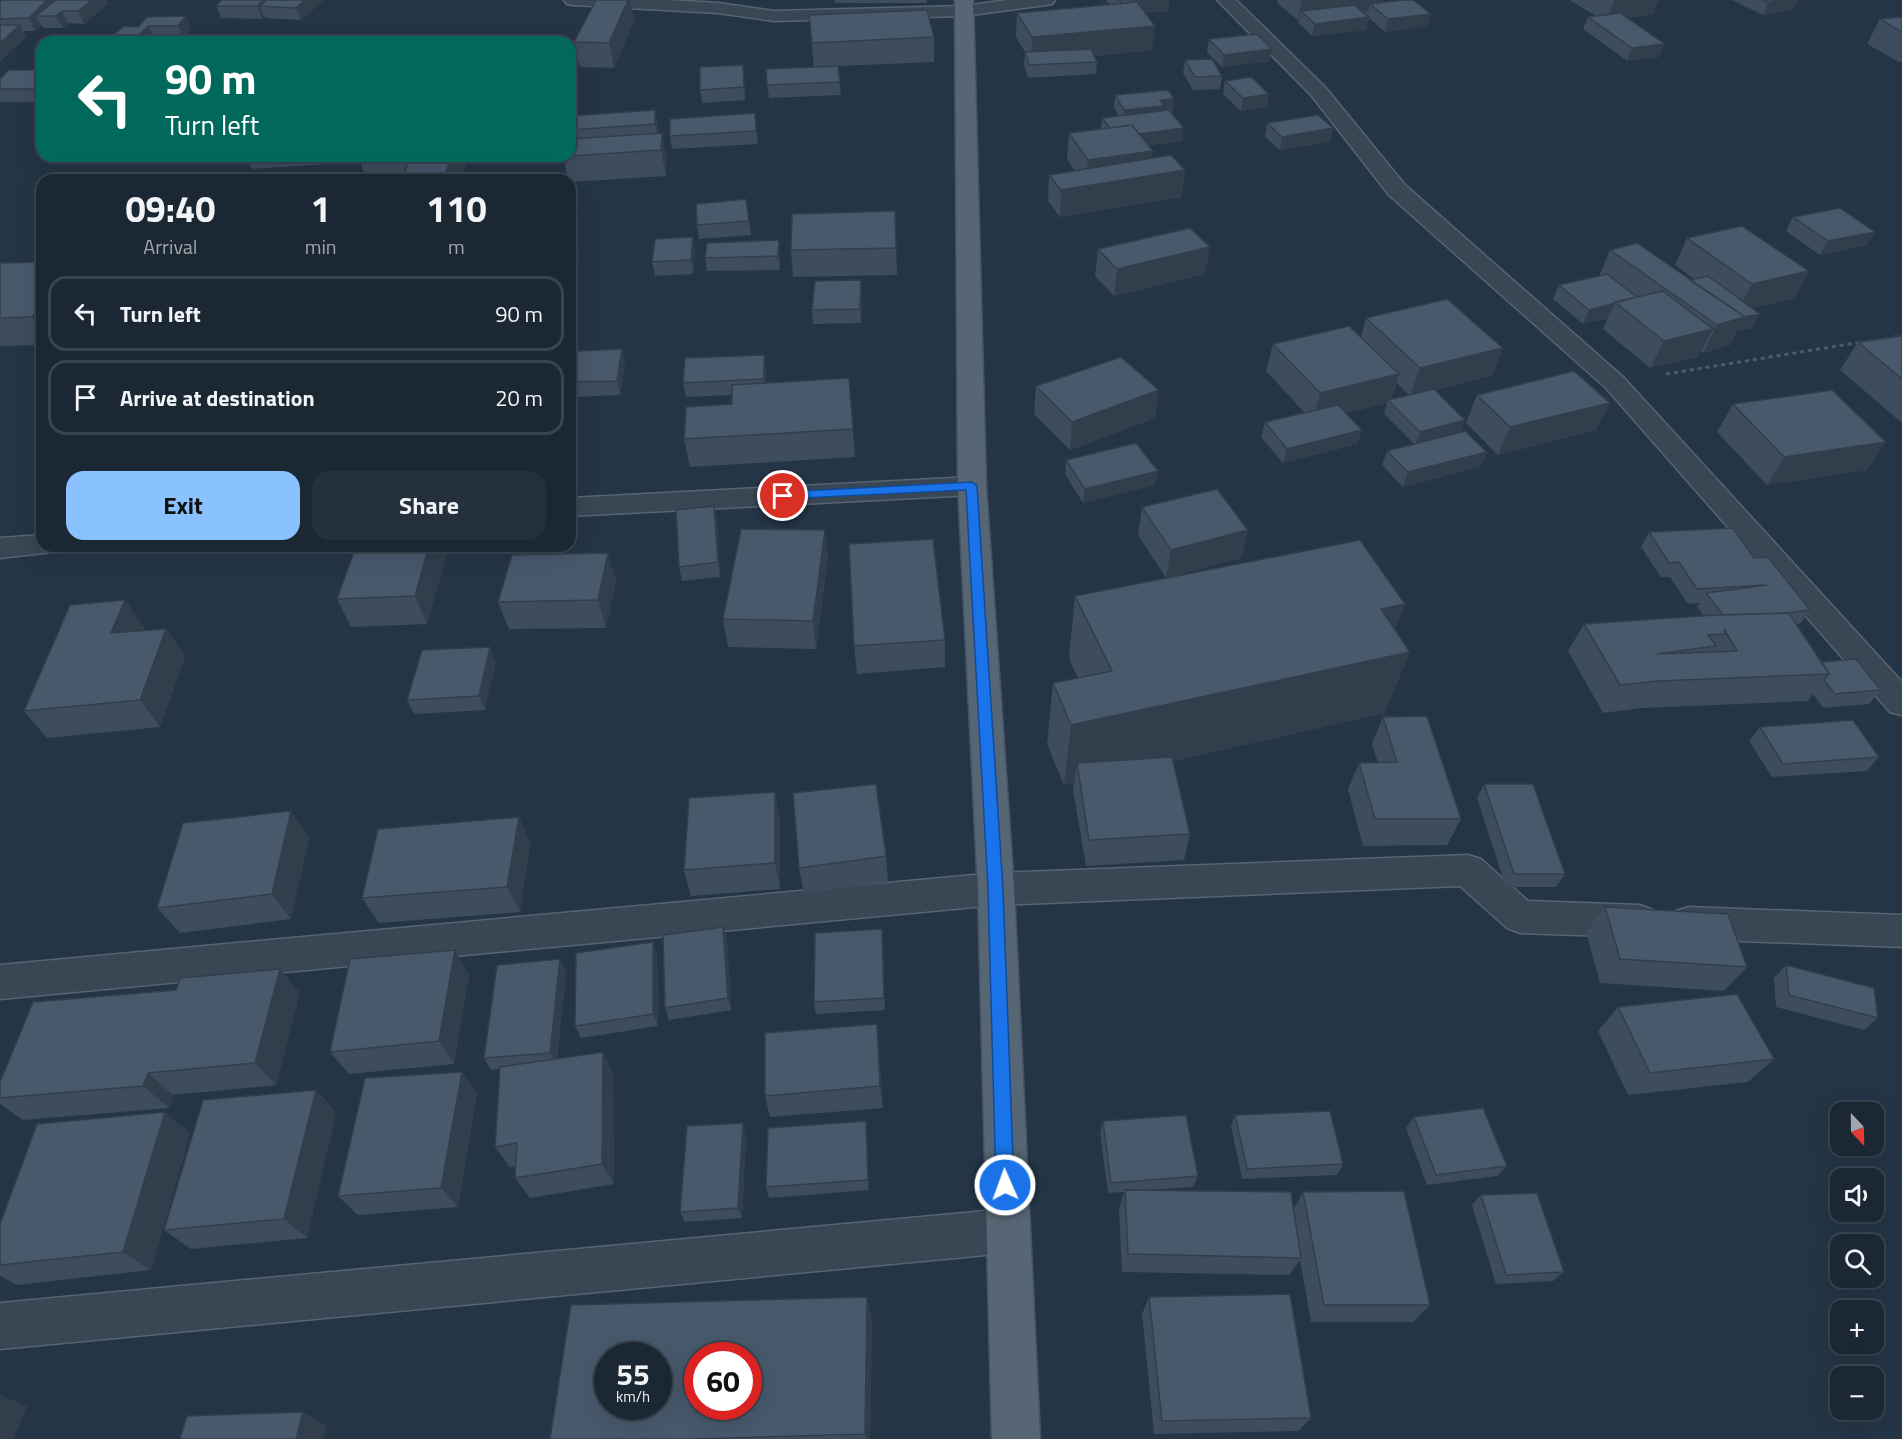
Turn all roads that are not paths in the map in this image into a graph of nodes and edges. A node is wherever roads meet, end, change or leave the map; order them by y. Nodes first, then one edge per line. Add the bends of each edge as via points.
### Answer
1 (573, 0) edge
2 (1046, 0) edge
3 (1226, 0) edge
4 (964, 6) edge
5 (972, 486) junction
6 (576, 507) edge
7 (36, 545) edge
8 (0, 548) edge
9 (1902, 703) edge
10 (996, 889) junction
11 (1902, 931) edge
12 (0, 982) edge
13 (1007, 1231) junction
14 (0, 1326) edge
15 (1016, 1439) edge

1 - 4 street via 718,8 774,16
2 - 4 street
3 - 9 street via 1318,91 1397,190 1615,383
4 - 5 main road
5 - 6 street
5 - 10 main road
7 - 8 street
10 - 11 street via 1468,870 1520,917
10 - 12 street
10 - 13 main road
13 - 14 street
13 - 15 main road

